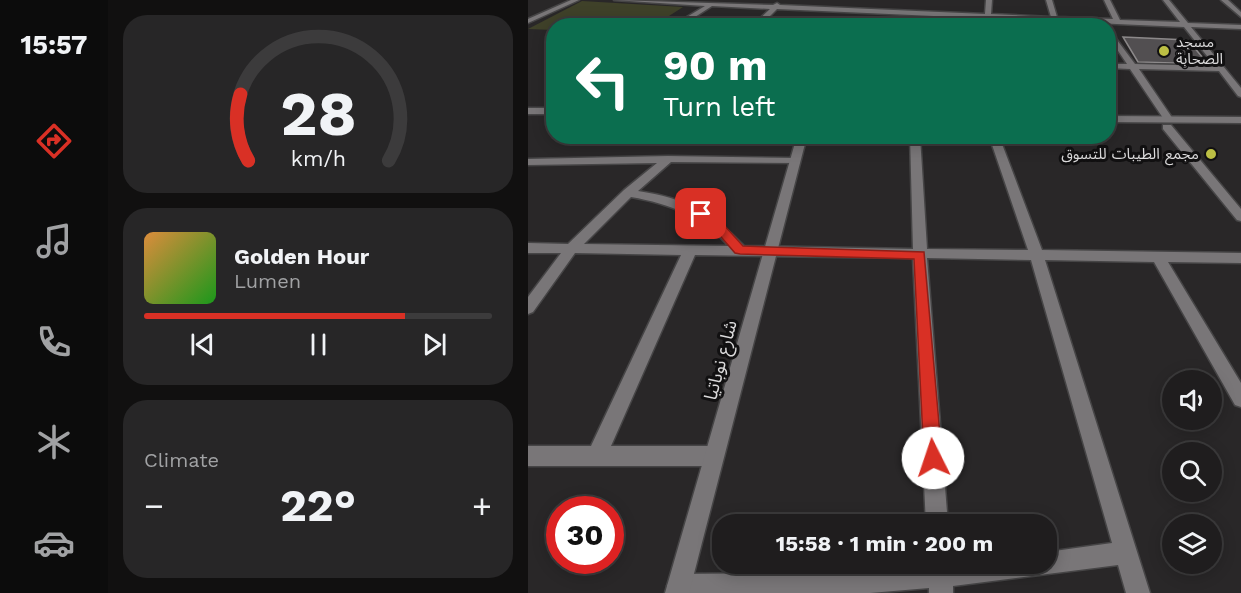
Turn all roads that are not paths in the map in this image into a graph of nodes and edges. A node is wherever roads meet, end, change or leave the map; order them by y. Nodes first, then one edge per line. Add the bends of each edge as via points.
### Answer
1 (576, 0) edge
2 (617, 0) edge
3 (720, 0) edge
4 (781, 0) edge
5 (837, 0) edge
6 (989, 0) edge
7 (1049, 0) edge
8 (1107, 0) edge
9 (1166, 0) edge
10 (1224, 0) edge
11 (710, 6) junction
12 (773, 9) junction
13 (829, 11) junction
14 (907, 14) junction
15 (1241, 15) edge
16 (969, 16) joint
17 (988, 17) junction
18 (689, 18) edge
19 (763, 18) edge
20 (907, 18) edge
21 (1010, 18) edge
22 (1054, 18) edge
23 (528, 21) edge
24 (1118, 22) joint
25 (1185, 25) junction
26 (1241, 27) edge
27 (1116, 40) edge
28 (1118, 43) joint
29 (1116, 66) edge
30 (1133, 67) junction
31 (1220, 69) junction
32 (1241, 94) edge
33 (528, 111) edge
34 (546, 111) edge
35 (528, 119) edge
36 (546, 119) edge
37 (1116, 120) edge
38 (1241, 120) edge
39 (1168, 123) junction
40 (1116, 126) edge
41 (1241, 127) edge
42 (800, 144) edge
43 (915, 144) edge
44 (997, 144) edge
45 (668, 159) junction
46 (795, 161) junction
47 (528, 162) edge
48 (628, 193) junction
49 (1241, 217) edge
50 (528, 248) edge
51 (571, 249) junction
52 (690, 250) junction
53 (740, 250) junction
54 (771, 250) junction
55 (920, 255) junction
56 (1037, 256) junction
57 (1159, 258) junction
58 (1241, 258) edge
59 (528, 308) edge
60 (1241, 399) edge
61 (597, 455) junction
62 (528, 456) edge
63 (714, 456) junction
64 (936, 514) edge
65 (1126, 553) junction
66 (1057, 562) edge
67 (968, 574) edge
68 (940, 578) edge
69 (678, 589) edge
70 (1138, 593) edge

1 - 23 street
2 - 11 street
3 - 11 street
4 - 12 street
5 - 13 street
6 - 17 street
7 - 22 street
8 - 24 street
9 - 25 street
10 - 15 street
11 - 12 street
11 - 18 street
12 - 13 street
12 - 19 street
13 - 14 street via 837,15 891,10
14 - 16 street via 951,12
14 - 20 street
16 - 17 street
17 - 21 street
24 - 25 street
25 - 26 street
25 - 31 street
27 - 28 street
28 - 30 street
29 - 30 street
30 - 31 street
30 - 39 street
31 - 32 street
33 - 34 street
35 - 36 street
37 - 39 street
38 - 39 street
39 - 40 street
39 - 41 street
39 - 49 street
42 - 46 street, شارع نوباتيا
43 - 55 street
44 - 56 street
45 - 46 street
45 - 47 street
45 - 48 street
46 - 54 street, شارع نوباتيا
48 - 51 street
48 - 53 street via 681,203 720,228
50 - 51 street
51 - 52 street
51 - 59 street
52 - 53 street
52 - 61 street
53 - 54 street
54 - 55 street
54 - 63 street, شارع نوباتيا
55 - 56 street
55 - 64 street
56 - 57 street
56 - 65 street
57 - 58 street
57 - 60 street
61 - 62 street
61 - 63 street
63 - 69 street, شارع نوباتيا
65 - 66 street
65 - 70 street
67 - 68 street
68 - 69 street

